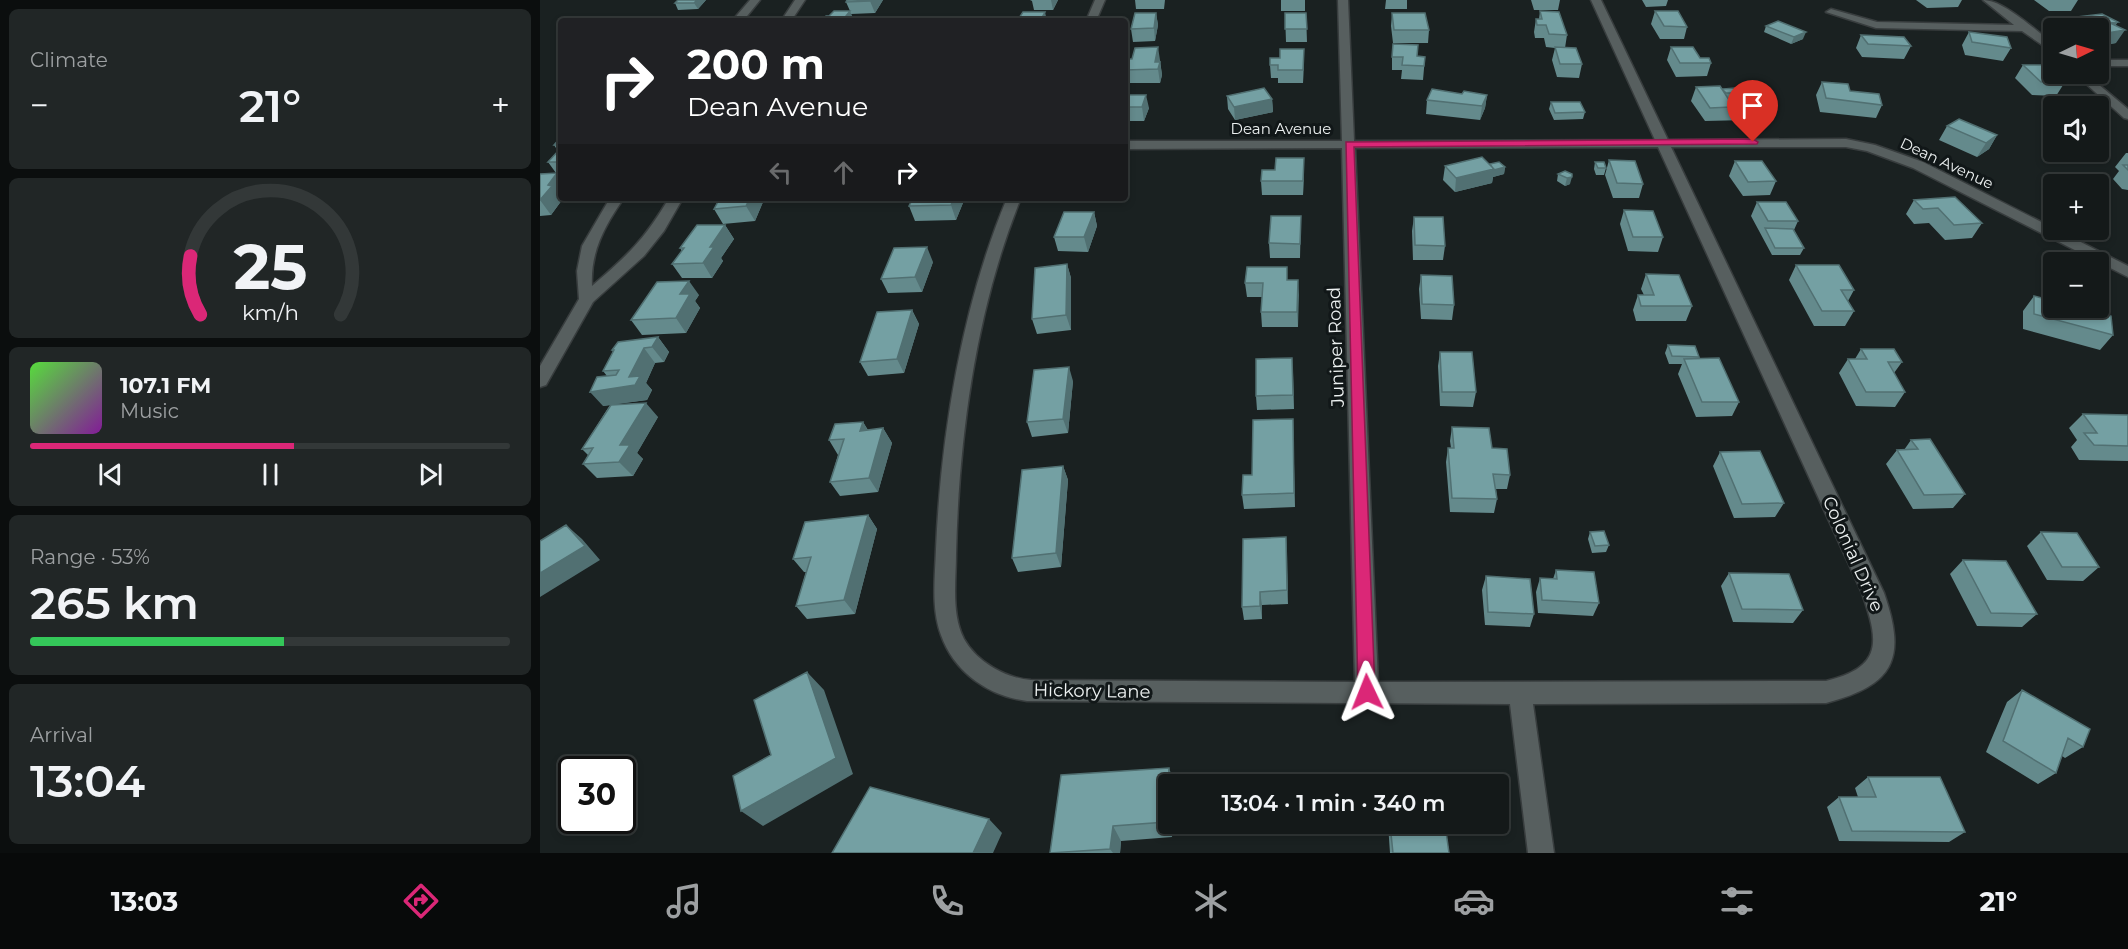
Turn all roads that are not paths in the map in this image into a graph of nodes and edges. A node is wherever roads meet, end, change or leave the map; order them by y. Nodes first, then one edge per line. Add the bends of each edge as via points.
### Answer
1 (756, 0) edge
2 (800, 0) edge
3 (1100, 0) edge
4 (1343, 0) edge
5 (1596, 0) edge
6 (1988, 0) edge
7 (1831, 12) dead end
8 (740, 18) edge
9 (788, 18) edge
10 (1092, 18) edge
11 (2026, 28) junction
12 (2043, 41) edge
13 (2109, 63) edge
14 (2128, 63) edge
15 (2092, 84) edge
16 (2128, 115) edge
17 (1663, 143) junction
18 (1349, 144) junction
19 (1128, 145) edge
20 (615, 201) edge
21 (674, 201) edge
22 (1013, 201) edge
23 (2128, 272) edge
24 (587, 299) junction
25 (540, 381) edge
26 (1367, 692) junction
27 (1520, 693) junction
28 (1541, 853) edge

1 - 8 street
2 - 9 street
3 - 10 street
4 - 18 street, Juniper Road
5 - 17 street, Colonial Drive
6 - 11 street
7 - 11 street via 1876,25
11 - 12 street
13 - 14 street
15 - 16 street
17 - 18 street, Dean Avenue
17 - 23 street, Dean Avenue via 1821,142 1870,148 1941,176
17 - 27 street, Colonial Drive via 1873,593 1885,633 1884,653 1877,667 1863,680 1826,692
18 - 19 street, Dean Avenue
18 - 26 street, Juniper Road
20 - 24 street via 592,238 585,258 582,279
21 - 24 street via 639,253
22 - 26 street, Hickory Lane via 977,318 960,400 946,505 945,588 948,620 957,646 972,664 996,681 1023,690
24 - 25 street
26 - 27 street, Hickory Lane
27 - 28 street

